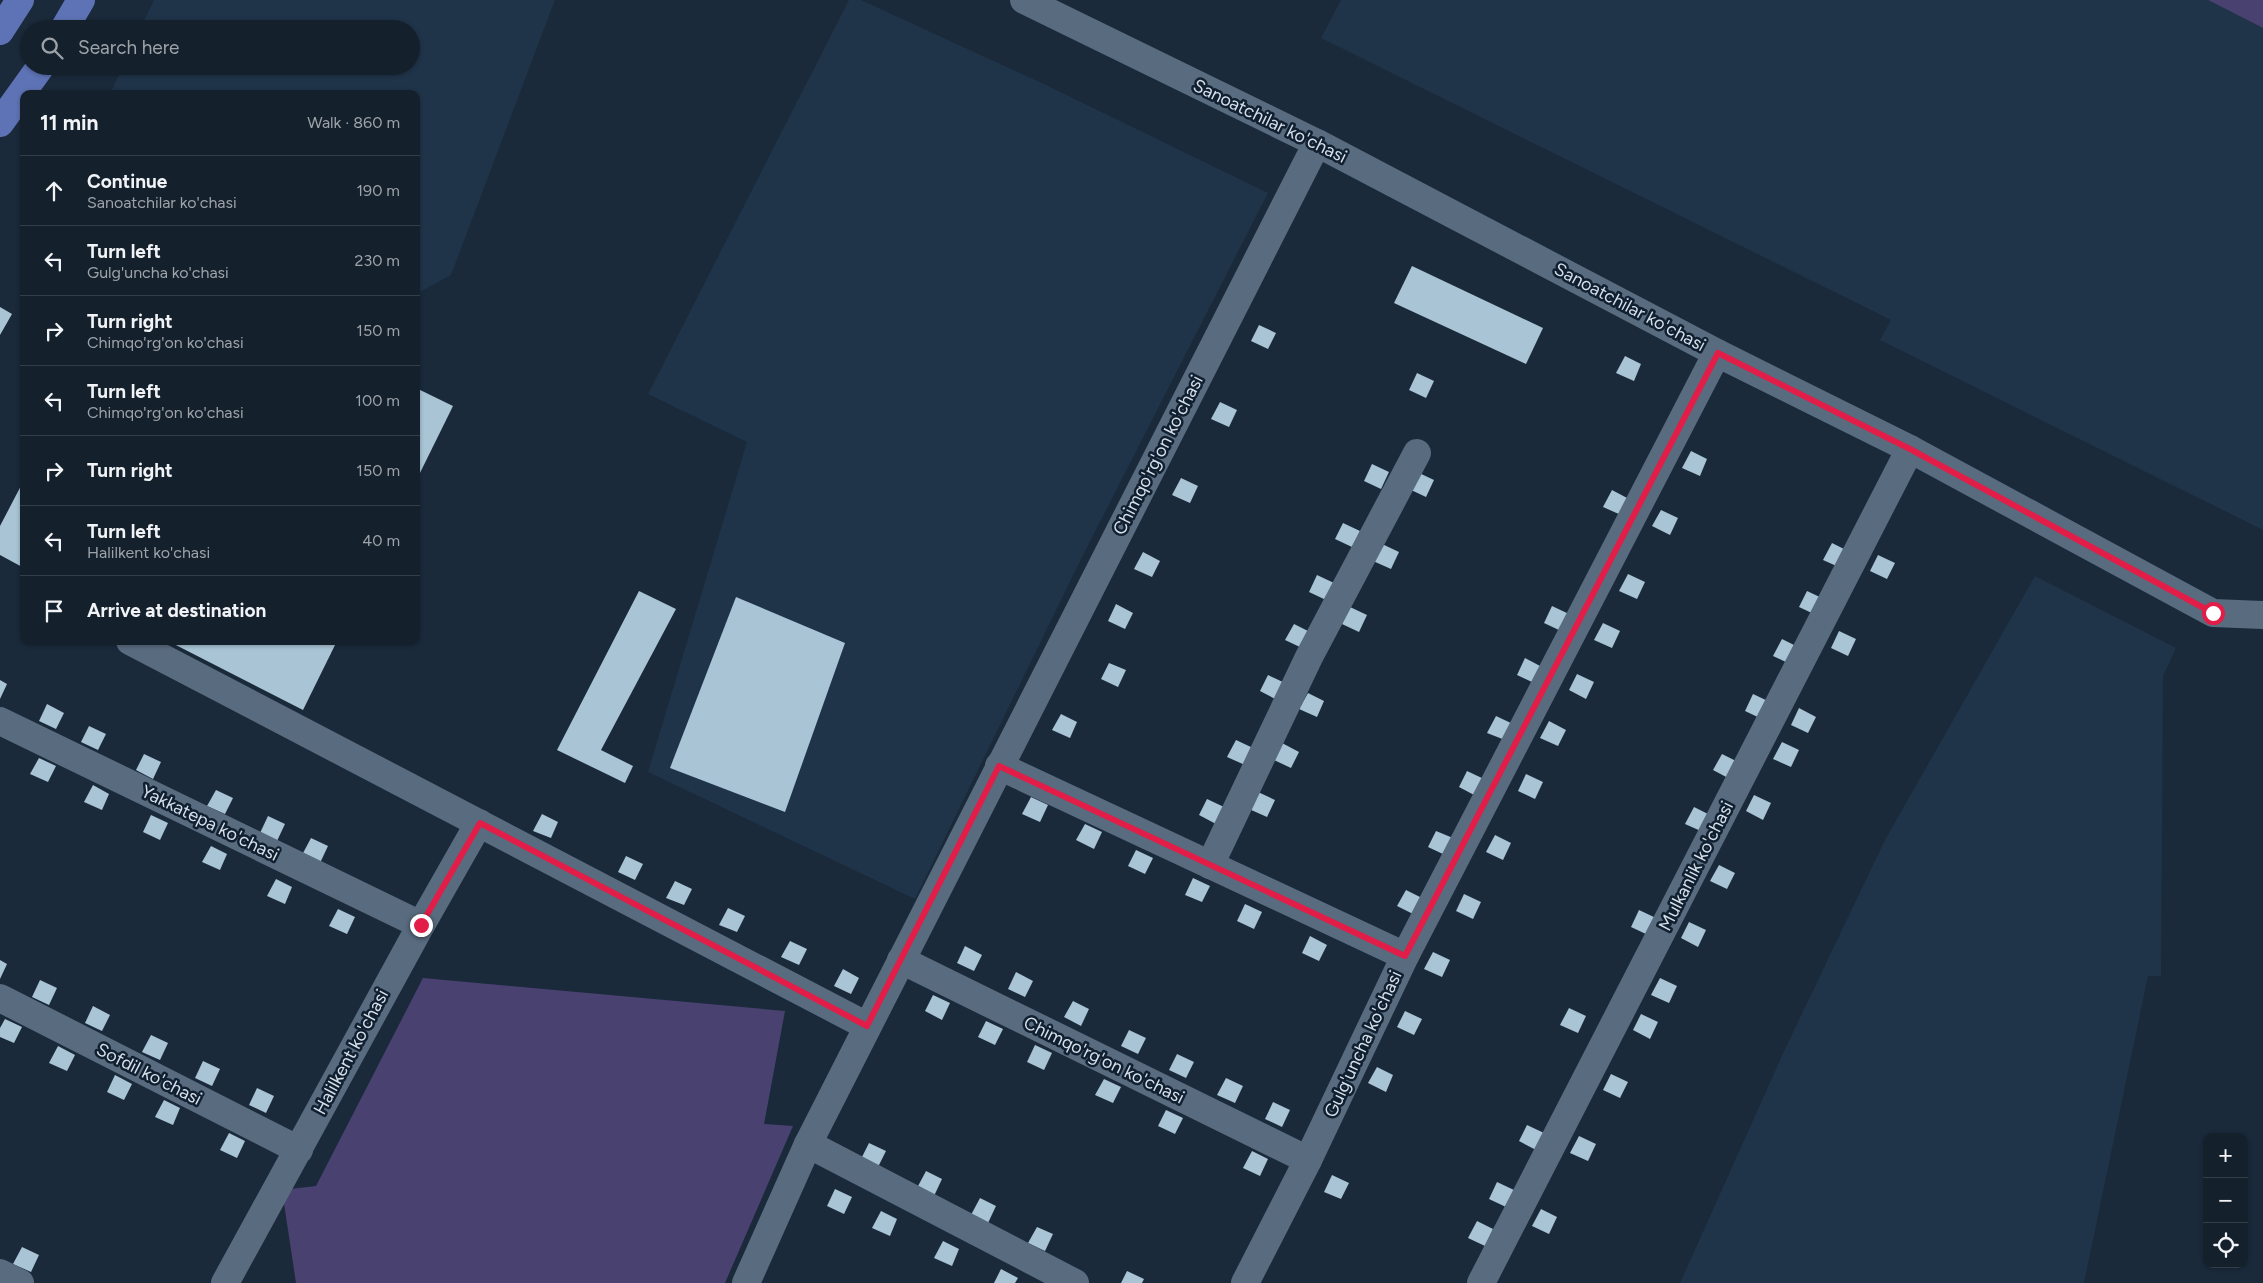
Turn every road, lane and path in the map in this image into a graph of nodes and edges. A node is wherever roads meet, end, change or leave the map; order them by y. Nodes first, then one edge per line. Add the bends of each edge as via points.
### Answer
1 (20, 0) edge
2 (81, 0) edge
3 (1031, 2) edge
4 (69, 20) edge
5 (0, 31) edge
6 (35, 75) edge
7 (24, 90) edge
8 (20, 95) edge
9 (0, 123) edge
10 (1317, 144) junction
11 (1718, 353) junction
12 (1910, 449) junction
13 (1417, 453) dead end
14 (2263, 615) edge
15 (138, 645) edge
16 (0, 721) edge
17 (999, 766) junction
18 (480, 823) junction
19 (1210, 864) junction
20 (421, 925) junction
21 (1405, 956) junction
22 (901, 960) junction
23 (0, 998) edge
24 (867, 1026) junction
25 (808, 1144) junction
26 (298, 1150) junction
27 (1308, 1160) junction
28 (0, 1273) edge
29 (20, 1283) edge
30 (225, 1283) edge
31 (746, 1283) edge
32 (1075, 1283) edge
33 (1245, 1283) edge
34 (1481, 1283) edge

1 - 5 main road
2 - 4 main road
3 - 10 street, Sanoatchilar ko'chasi
6 - 7 main road
8 - 9 main road
10 - 11 street, Sanoatchilar ko'chasi
10 - 17 street, Chimqo'rg'on ko'chasi
11 - 12 street, Sanoatchilar ko'chasi
11 - 21 street, Gulg'uncha ko'chasi
12 - 14 street, Sanoatchilar ko'chasi via 2213,613
12 - 34 street, Mulkanlik ko'chasi
13 - 19 street via 1309,657
15 - 18 street
16 - 20 street, Yakkatepa ko'chasi
17 - 19 street
17 - 22 street, Chimqo'rg'on ko'chasi
18 - 20 street, Halilkent ko'chasi
18 - 24 street
19 - 21 street
20 - 26 street, Halilkent ko'chasi
21 - 27 street, Gulg'uncha ko'chasi
22 - 24 street, Chimqo'rg'on ko'chasi
22 - 27 street, Chimqo'rg'on ko'chasi
23 - 26 street, Sofdil ko'chasi
24 - 25 street, Chimqo'rg'on ko'chasi
25 - 31 street, Chimqo'rg'on ko'chasi
25 - 32 street
26 - 30 street, Halilkent ko'chasi
27 - 33 street, Gulg'uncha ko'chasi
28 - 29 street

